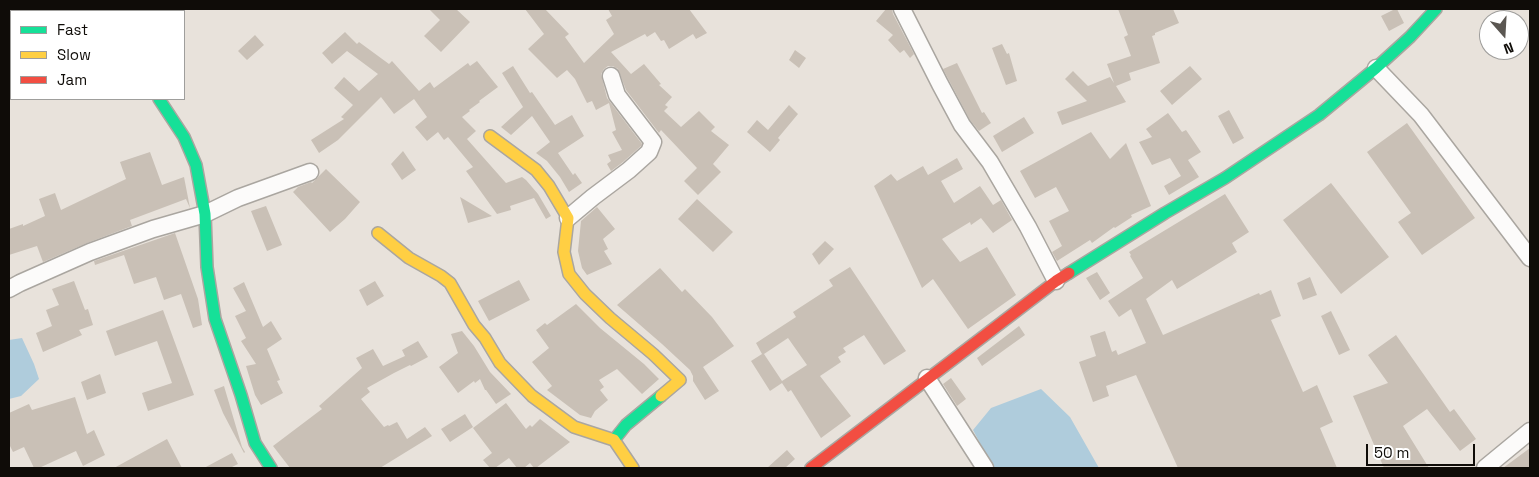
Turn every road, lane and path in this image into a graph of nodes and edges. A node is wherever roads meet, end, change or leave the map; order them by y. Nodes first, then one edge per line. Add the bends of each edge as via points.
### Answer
1 (902, 9) edge
2 (1436, 9) edge
3 (1376, 68) junction
4 (611, 76) dead end
5 (160, 100) edge
6 (490, 136) dead end
7 (310, 172) dead end
8 (206, 214) junction
9 (568, 218) junction
10 (378, 232) dead end
11 (1530, 258) edge
12 (1056, 281) junction
13 (9, 289) edge
14 (927, 378) junction
15 (1530, 431) edge
16 (614, 440) junction
17 (271, 468) edge
18 (633, 468) edge
19 (811, 468) edge
20 (985, 468) edge
21 (1485, 468) edge

1 - 12 street via 958,116 990,162
2 - 3 street
3 - 11 street via 1421,115
3 - 12 street via 1319,116 1225,178
4 - 9 street via 617,95 653,142 649,152 629,170
5 - 8 street via 184,137 196,165
6 - 9 street via 536,170
7 - 8 street via 238,198
8 - 13 street via 90,252
8 - 17 street via 207,267 215,319 255,443
9 - 16 street via 564,252 570,274 603,312 680,380 626,424
10 - 16 street via 409,258 450,284 500,363 532,396 574,427
12 - 14 street
14 - 19 street
14 - 20 street
15 - 21 street
16 - 18 street

